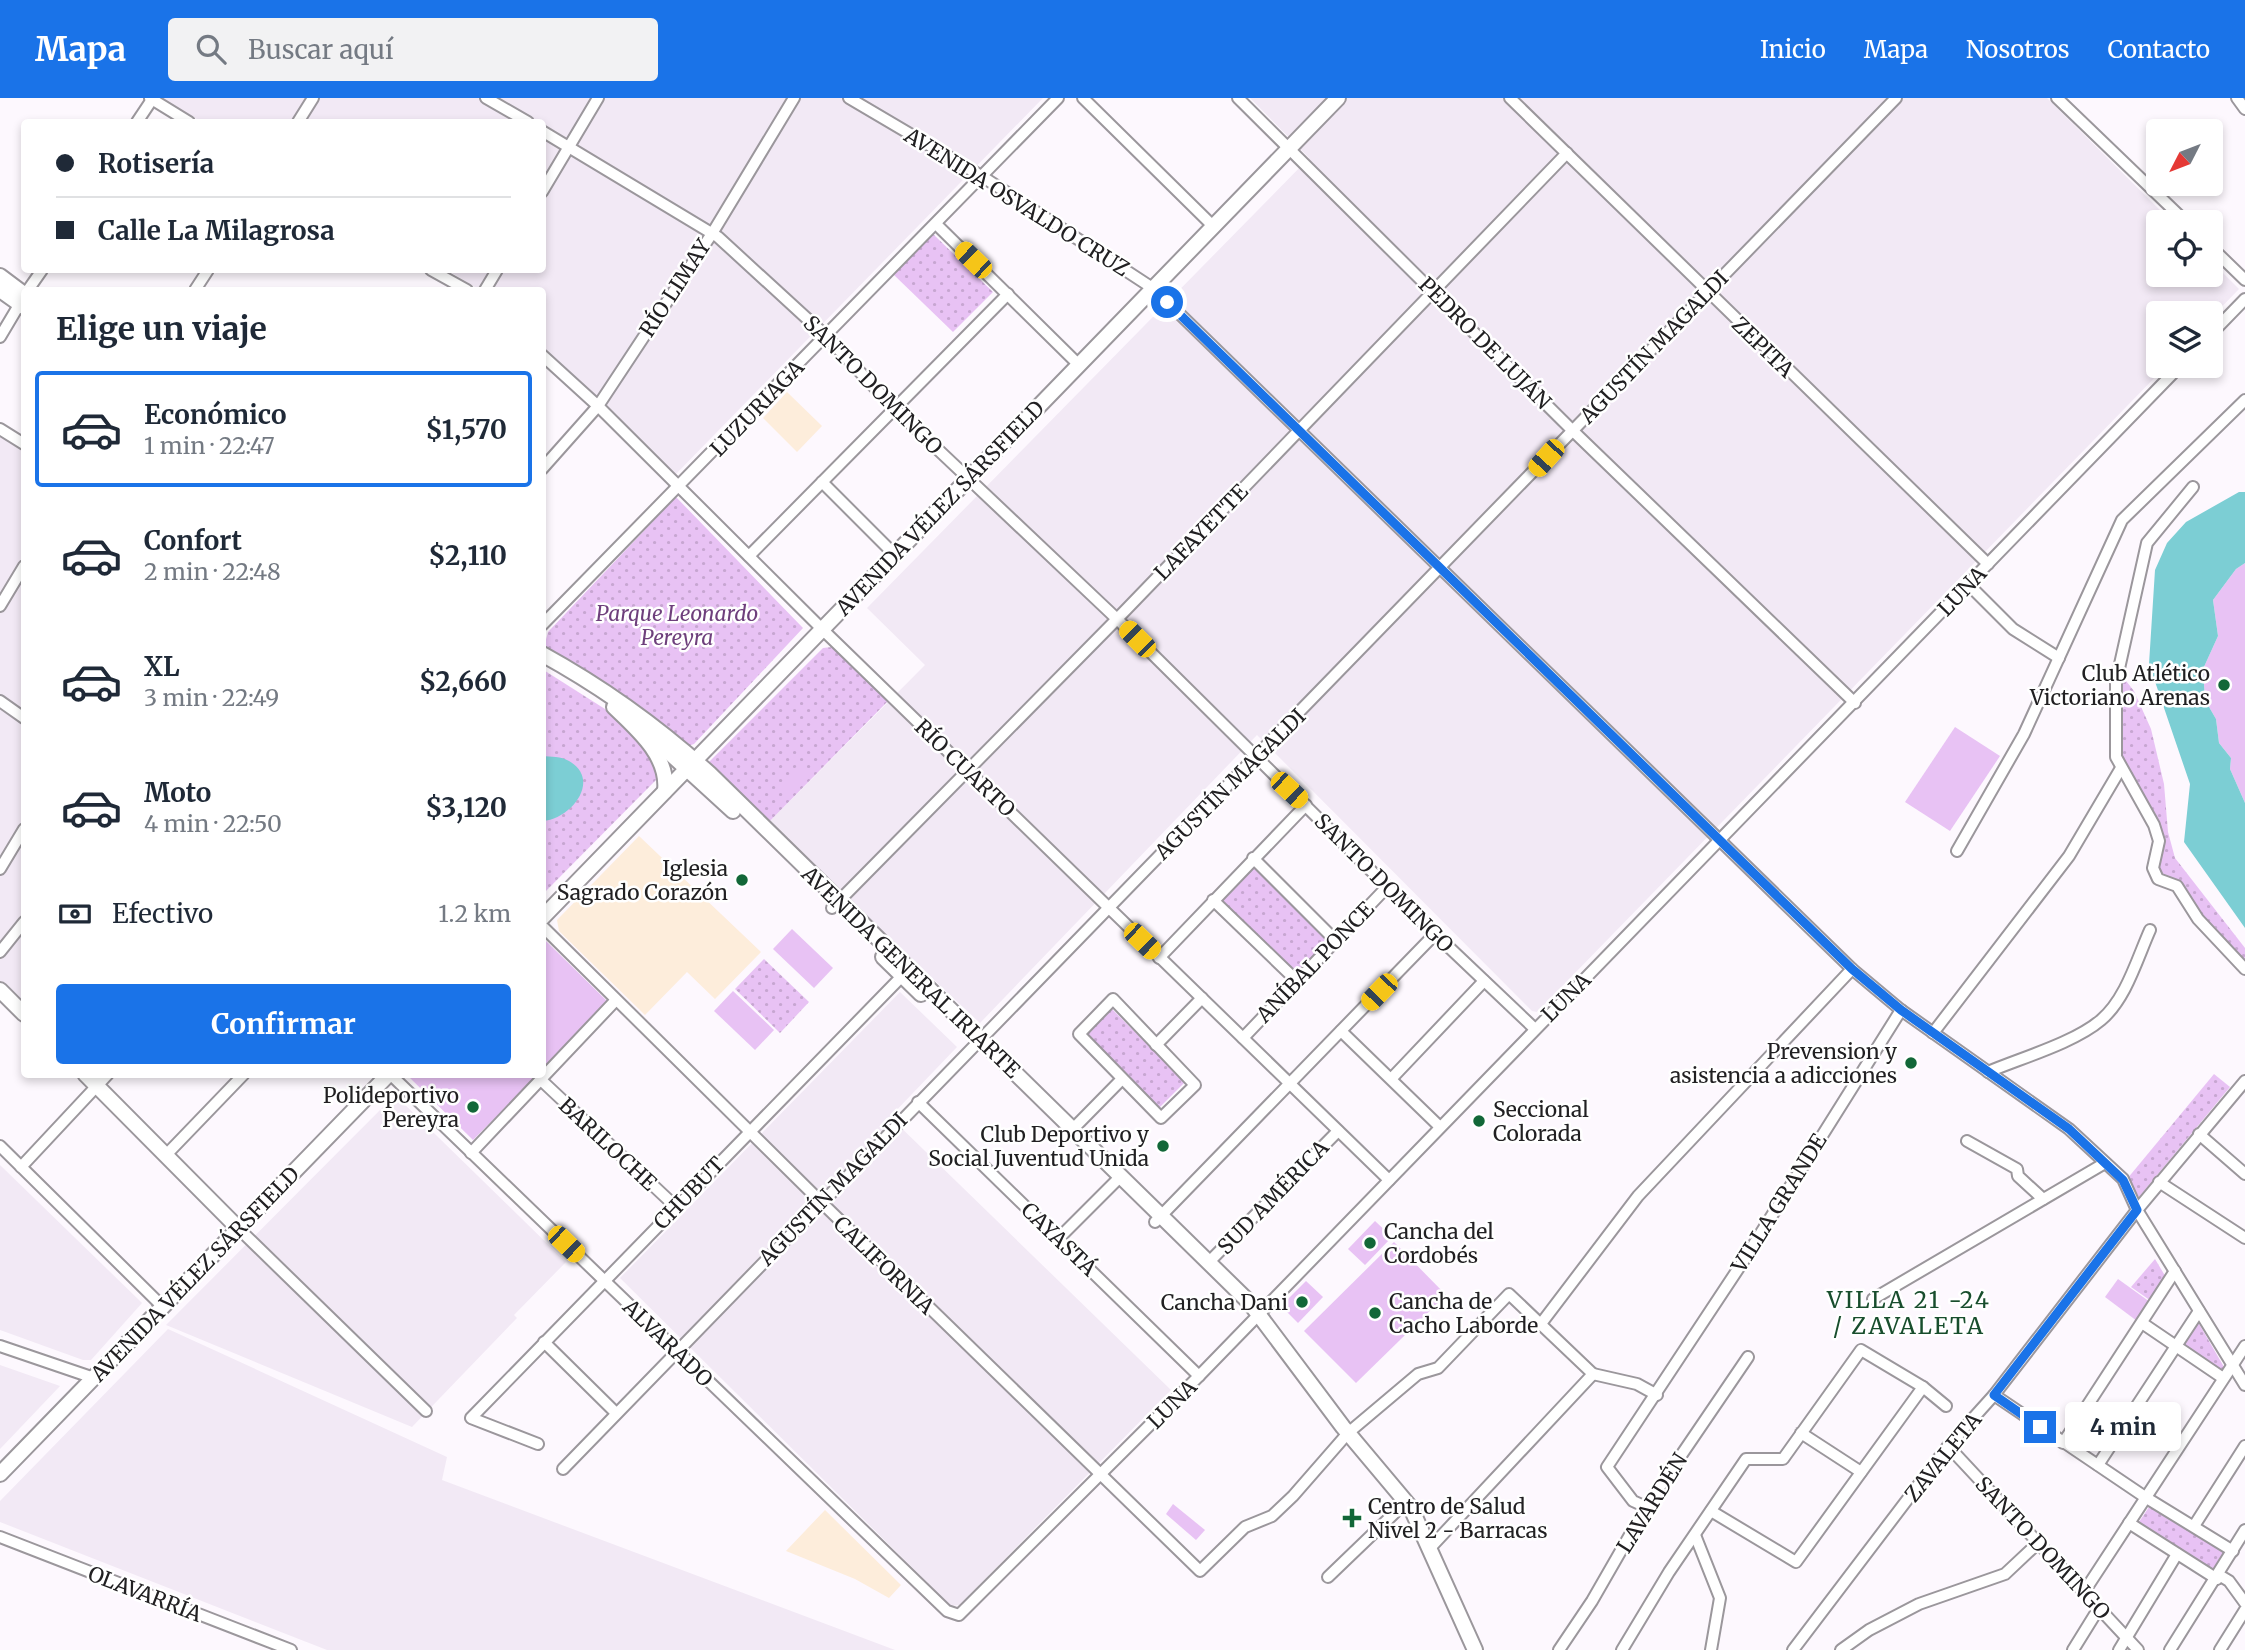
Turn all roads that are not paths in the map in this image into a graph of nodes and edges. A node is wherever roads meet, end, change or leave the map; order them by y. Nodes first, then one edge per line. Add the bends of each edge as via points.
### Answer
1 (152, 98) edge
2 (313, 98) edge
3 (486, 98) edge
4 (598, 98) edge
5 (794, 98) edge
6 (849, 98) edge
7 (1058, 98) edge
8 (1083, 98) edge
9 (1238, 98) edge
10 (1338, 98) edge
11 (1510, 98) edge
12 (1896, 98) edge
13 (2057, 98) edge
14 (2237, 98) edge
15 (2245, 108) edge
16 (139, 119) edge
17 (184, 119) edge
18 (300, 119) edge
19 (522, 119) edge
20 (546, 133) edge
21 (569, 147) junction
22 (1289, 148) junction
23 (1567, 153) junction
24 (983, 177) junction
25 (546, 185) edge
26 (2174, 210) edge
27 (937, 225) junction
28 (1214, 227) junction
29 (713, 232) junction
30 (2223, 259) edge
31 (436, 273) edge
32 (0, 276) edge
33 (2245, 280) edge
34 (462, 287) edge
35 (1154, 289) junction
36 (0, 290) edge
37 (1433, 293) junction
38 (1707, 293) junction
39 (1007, 294) junction
40 (21, 295) edge
41 (21, 297) edge
42 (2245, 299) edge
43 (21, 303) edge
44 (2223, 322) edge
45 (826, 336) junction
46 (0, 337) edge
47 (546, 359) edge
48 (1079, 365) junction
49 (2168, 378) edge
50 (2245, 400) edge
51 (598, 406) junction
52 (894, 408) junction
53 (0, 429) edge
54 (1299, 430) junction
55 (1572, 430) junction
56 (21, 442) edge
57 (546, 464) edge
58 (968, 480) junction
59 (822, 482) junction
60 (2193, 487) dead end
61 (679, 488) junction
62 (895, 555) junction
63 (749, 556) junction
64 (1988, 564) junction
65 (1441, 567) junction
66 (21, 571) edge
67 (1968, 584) junction
68 (0, 606) edge
69 (1117, 619) junction
70 (546, 621) edge
71 (822, 629) junction
72 (546, 656) edge
73 (2059, 658) junction
74 (546, 666) edge
75 (0, 701) edge
76 (1855, 703) junction
77 (614, 707) junction
78 (21, 716) edge
79 (1256, 758) junction
80 (691, 764) junction
81 (2121, 768) junction
82 (969, 771) junction
83 (664, 791) junction
84 (1306, 805) junction
85 (21, 834) edge
86 (1721, 839) junction
87 (1957, 851) dead end
88 (1253, 858) junction
89 (0, 869) edge
90 (1387, 887) junction
91 (1213, 900) junction
92 (836, 904) junction
93 (1107, 908) junction
94 (546, 914) edge
95 (21, 926) edge
96 (546, 930) edge
97 (2150, 930) dead end
98 (1435, 934) junction
99 (1336, 941) junction
100 (0, 952) edge
101 (1159, 958) junction
102 (1852, 969) junction
103 (2245, 969) edge
104 (905, 972) junction
105 (1297, 981) junction
106 (1484, 981) junction
107 (0, 990) edge
108 (1202, 998) junction
109 (616, 1000) junction
110 (1901, 1010) junction
111 (21, 1011) edge
112 (1535, 1029) junction
113 (1341, 1031) junction
114 (1933, 1033) junction
115 (1243, 1038) junction
116 (976, 1042) junction
117 (1156, 1045) junction
118 (1988, 1072) junction
119 (546, 1075) edge
120 (89, 1078) edge
121 (104, 1078) edge
122 (240, 1078) edge
123 (386, 1078) edge
124 (394, 1078) edge
125 (1392, 1078) junction
126 (1122, 1079) junction
127 (541, 1080) joint
128 (2245, 1081) edge
129 (1290, 1084) junction
130 (97, 1086) junction
131 (918, 1102) junction
132 (1440, 1127) junction
133 (750, 1130) junction
134 (1338, 1131) junction
135 (1069, 1133) junction
136 (2199, 1134) junction
137 (1967, 1141) dead end
138 (0, 1146) edge
139 (471, 1153) junction
140 (166, 1155) junction
141 (2105, 1163) junction
142 (21, 1167) junction
143 (2245, 1174) edge
144 (1117, 1180) junction
145 (1389, 1180) junction
146 (2159, 1182) junction
147 (2043, 1199) junction
148 (821, 1202) junction
149 (676, 1207) junction
150 (2137, 1210) junction
151 (1158, 1219) junction
152 (239, 1229) junction
153 (1058, 1238) junction
154 (2245, 1238) edge
155 (1209, 1262) junction
156 (2175, 1271) junction
157 (604, 1281) junction
158 (1873, 1299) dead end
159 (163, 1307) junction
160 (2199, 1311) junction
161 (1258, 1316) junction
162 (2141, 1323) junction
163 (1540, 1325) junction
164 (544, 1342) junction
165 (0, 1346) edge
166 (2245, 1346) edge
167 (2177, 1347) junction
168 (677, 1352) junction
169 (1748, 1357) dead end
170 (2232, 1364) junction
171 (1593, 1374) junction
172 (1199, 1376) junction
173 (94, 1378) junction
174 (2223, 1378) junction
175 (2245, 1385) edge
176 (1923, 1387) junction
177 (1657, 1395) junction
178 (1994, 1395) junction
179 (1946, 1406) dead end
180 (426, 1411) dead end
181 (616, 1413) junction
182 (1348, 1433) junction
183 (1801, 1433) junction
184 (2063, 1443) junction
185 (538, 1444) dead end
186 (1948, 1446) junction
187 (2245, 1446) edge
188 (2098, 1465) junction
189 (563, 1469) dead end
190 (1861, 1472) junction
191 (0, 1474) edge
192 (1100, 1476) junction
193 (2145, 1497) junction
194 (1406, 1502) junction
195 (1646, 1507) junction
196 (1711, 1511) junction
197 (2129, 1522) junction
198 (2194, 1526) junction
199 (2245, 1530) edge
200 (1695, 1535) junction
201 (0, 1537) edge
202 (2038, 1543) junction
203 (1430, 1548) junction
204 (2233, 1551) junction
205 (2177, 1554) junction
206 (1328, 1577) dead end
207 (2218, 1577) junction
208 (2084, 1592) junction
209 (2245, 1603) edge
210 (2099, 1608) junction
211 (2245, 1610) edge
212 (947, 1611) joint
213 (2126, 1637) junction
214 (291, 1650) edge
215 (1475, 1650) edge
216 (1559, 1650) edge
217 (1622, 1650) edge
218 (1711, 1650) edge
219 (1793, 1650) edge
220 (1841, 1650) edge
221 (2073, 1650) edge
222 (2119, 1650) edge
223 (2138, 1650) edge
224 (2170, 1650) edge
225 (2220, 1650) edge

1 - 16 street
1 - 17 street
2 - 18 street
3 - 19 street
4 - 21 street
5 - 29 street, RÍO LIMAY
6 - 24 street, AVENIDA OSVALDO CRUZ
7 - 24 street, LUZURIAGA
8 - 28 street
9 - 22 street, PEDRO DE LUJÁN
10 - 22 main road, AVENIDA VÉLEZ SÁRSFIELD
11 - 23 street, ZEPITA
12 - 38 street, AGUSTÍN MAGALDI
13 - 26 street
14 - 15 street
20 - 21 street, SANTO DOMINGO
21 - 25 street
21 - 29 street, SANTO DOMINGO
22 - 28 main road, AVENIDA VÉLEZ SÁRSFIELD
22 - 37 street, PEDRO DE LUJÁN
23 - 37 street, LAFAYETTE
23 - 38 street, ZEPITA
24 - 27 street, LUZURIAGA
24 - 35 street, AVENIDA OSVALDO CRUZ
27 - 39 street
27 - 45 street, LUZURIAGA
28 - 35 main road, AVENIDA VÉLEZ SÁRSFIELD
29 - 45 street, SANTO DOMINGO
29 - 51 street, RÍO LIMAY
30 - 33 street
31 - 34 street
32 - 40 main road
35 - 48 main road, AVENIDA VÉLEZ SÁRSFIELD
35 - 54 street, AVENIDA OSVALDO CRUZ
36 - 41 main road
37 - 54 street, LAFAYETTE
37 - 55 street, PEDRO DE LUJÁN
38 - 55 street, AGUSTÍN MAGALDI
38 - 64 street, ZEPITA
39 - 48 street
39 - 52 street
42 - 44 street
43 - 46 street
45 - 52 street, SANTO DOMINGO
45 - 61 street, LUZURIAGA
47 - 51 street, RÍO CUARTO
48 - 58 main road, AVENIDA VÉLEZ SÁRSFIELD
49 - 64 street, LUNA
50 - 73 street via 2122,520
51 - 57 street, RÍO LIMAY
51 - 61 street, RÍO CUARTO
52 - 58 street, SANTO DOMINGO
52 - 59 street
53 - 56 street
54 - 65 street, AVENIDA OSVALDO CRUZ
54 - 69 street, LAFAYETTE
55 - 65 street, AGUSTÍN MAGALDI
55 - 76 street, PEDRO DE LUJÁN
58 - 62 main road, AVENIDA VÉLEZ SÁRSFIELD
58 - 69 street, SANTO DOMINGO
59 - 62 street
59 - 63 street
60 - 81 street via 2147,543 2116,682 2116,757
61 - 63 street, RÍO CUARTO
61 - 70 street, LUZURIAGA
62 - 71 main road, AVENIDA VÉLEZ SÁRSFIELD
63 - 71 street, RÍO CUARTO
64 - 67 street, LUNA
65 - 79 street, AGUSTÍN MAGALDI
65 - 86 street, AVENIDA OSVALDO CRUZ
66 - 68 street
67 - 73 street via 2013,629
67 - 76 street, LUNA
69 - 79 street, SANTO DOMINGO
69 - 82 street, LAFAYETTE
71 - 80 main road, AVENIDA VÉLEZ SÁRSFIELD
71 - 82 street, RÍO CUARTO
72 - 80 main road, AVENIDA GENERAL IRIARTE via 607,691 665,734
73 - 87 street via 2024,734
74 - 77 main road, AVENIDA GENERAL IRIARTE
75 - 78 street
76 - 86 street, LUNA
77 - 80 main road, AVENIDA GENERAL IRIARTE
77 - 83 main road via 659,760 665,773
79 - 84 street, SANTO DOMINGO
79 - 93 street, AGUSTÍN MAGALDI
80 - 83 main road, AVENIDA VÉLEZ SÁRSFIELD
80 - 92 main road, AVENIDA GENERAL IRIARTE
81 - 103 street via 2154,825 2159,841 2153,868 2158,879 2178,886 2198,919
81 - 114 street via 2069,856
82 - 92 street, LAFAYETTE
82 - 93 street, RÍO CUARTO
83 - 94 main road, AVENIDA VÉLEZ SÁRSFIELD
84 - 88 street
84 - 90 street, SANTO DOMINGO
85 - 89 street
86 - 102 street, AVENIDA OSVALDO CRUZ
86 - 112 street, LUNA
88 - 91 street
88 - 99 street
90 - 98 street, SANTO DOMINGO
90 - 99 street, ANÍBAL PONCE
91 - 101 street
91 - 105 street
92 - 104 main road, AVENIDA GENERAL IRIARTE
93 - 101 street, RÍO CUARTO
93 - 116 street, AGUSTÍN MAGALDI
95 - 100 street
96 - 109 street, CALIFORNIA
97 - 118 street via 2118,999 2102,1019
98 - 106 street, SANTO DOMINGO
98 - 113 street
99 - 105 street, ANÍBAL PONCE
101 - 108 street, RÍO CUARTO
102 - 110 street, AVENIDA OSVALDO CRUZ
102 - 163 street via 1638,1196
104 - 116 main road, AVENIDA GENERAL IRIARTE
104 - 133 street, CHUBUT
105 - 115 street, ANÍBAL PONCE
106 - 112 street, SANTO DOMINGO
106 - 125 street
107 - 111 main road
108 - 115 street, RÍO CUARTO
108 - 117 street
109 - 119 street
109 - 133 street, CALIFORNIA
110 - 114 street, AVENIDA OSVALDO CRUZ
110 - 177 street, VILLA GRANDE
112 - 132 street, LUNA
113 - 125 street
113 - 129 street
114 - 118 street, AVENIDA OSVALDO CRUZ
115 - 129 street, RÍO CUARTO
116 - 131 street, AGUSTÍN MAGALDI
116 - 135 main road, AVENIDA GENERAL IRIARTE
117 - 126 street via 1195,1085 1161,1118
117 - 126 street via 1113,999 1079,1034
118 - 141 street, AVENIDA OSVALDO CRUZ via 2069,1129
120 - 130 main road
121 - 130 street
122 - 140 street
123 - 152 main road, AVENIDA VÉLEZ SÁRSFIELD
124 - 139 street, ALVARADO
125 - 132 street
126 - 135 street
127 - 139 street
127 - 149 street, BARILOCHE
128 - 136 street, ZAVALETA
129 - 134 street, RÍO CUARTO
129 - 151 street
130 - 140 main road
130 - 142 street
131 - 148 street, AGUSTÍN MAGALDI
131 - 153 street, CAYASTÁ
132 - 145 street, LUNA
133 - 148 street, CALIFORNIA
133 - 149 street, CHUBUT
134 - 145 street, RÍO CUARTO
134 - 155 street, SUD AMÉRICA
135 - 144 main road, AVENIDA GENERAL IRIARTE
136 - 143 street
136 - 146 street, ZAVALETA
137 - 147 street via 2017,1169 2018,1176
138 - 142 street
139 - 157 street, ALVARADO
140 - 152 main road
141 - 147 street
141 - 150 street, AVENIDA OSVALDO CRUZ via 2123,1180
142 - 159 street
144 - 151 main road, AVENIDA GENERAL IRIARTE
144 - 153 street
145 - 161 street, LUNA
146 - 150 street, ZAVALETA
146 - 154 street
147 - 158 street
148 - 168 street, AGUSTÍN MAGALDI
148 - 192 street, CALIFORNIA
149 - 157 street, CHUBUT
150 - 156 street
150 - 178 street, ZAVALETA
151 - 155 main road, AVENIDA GENERAL IRIARTE
151 - 161 main road, AVENIDA GENERAL IRIARTE via 1244,1308
152 - 159 main road, AVENIDA VÉLEZ SÁRSFIELD
152 - 180 street
153 - 172 street, CAYASTÁ
155 - 161 main road, AVENIDA GENERAL IRIARTE
156 - 160 street
156 - 162 street
157 - 164 street, CHUBUT
157 - 168 street, ALVARADO
159 - 173 main road, AVENIDA VÉLEZ SÁRSFIELD
160 - 167 street
160 - 170 street
161 - 172 street, LUNA
161 - 182 main road, AVENIDA GENERAL IRIARTE
162 - 167 street
162 - 184 street
163 - 171 street
163 - 182 street via 1509,1294 1438,1368 1418,1374
164 - 181 street
164 - 185 street, CHUBUT via 471,1418
165 - 173 street
166 - 170 street
167 - 174 street
167 - 188 street
168 - 181 street, AGUSTÍN MAGALDI
168 - 212 street, ALVARADO
169 - 195 street, LAVARDÉN
170 - 174 street
170 - 175 street
171 - 177 street via 1637,1384
171 - 203 street
172 - 192 street, LUNA
173 - 191 main road, AVENIDA VÉLEZ SÁRSFIELD
174 - 193 street
176 - 179 street
176 - 183 street via 1861,1350
176 - 190 street
177 - 195 street, VILLA GRANDE via 1607,1467 1633,1501
178 - 184 street
178 - 186 street, ZAVALETA
181 - 189 street, AGUSTÍN MAGALDI
182 - 192 street, CALIFORNIA via 1283,1506 1245,1527 1200,1571
182 - 194 main road, AVENIDA GENERAL IRIARTE
183 - 190 street
183 - 196 street via 1783,1459 1746,1459
184 - 188 street
186 - 202 street, SANTO DOMINGO
186 - 219 street, ZAVALETA
187 - 198 street
188 - 193 street
190 - 196 street via 1796,1562
192 - 212 street, LUNA via 963,1613
193 - 197 street
193 - 198 street
194 - 203 main road, AVENIDA GENERAL IRIARTE
194 - 206 street
195 - 216 street, LAVARDÉN
196 - 200 street
197 - 205 street
197 - 208 street
198 - 204 street
199 - 204 street
200 - 217 street
200 - 218 street via 1720,1598
201 - 214 street, OLAVARRÍA
202 - 208 street, SANTO DOMINGO
202 - 220 street via 2004,1574 1919,1604
203 - 215 main road, AVENIDA GENERAL IRIARTE
204 - 207 street
205 - 207 street
205 - 213 street
207 - 209 street via 2229,1581
207 - 224 street
208 - 210 street, SANTO DOMINGO
210 - 213 street, SANTO DOMINGO
210 - 221 street
211 - 225 street
213 - 222 street
213 - 223 street, SANTO DOMINGO

